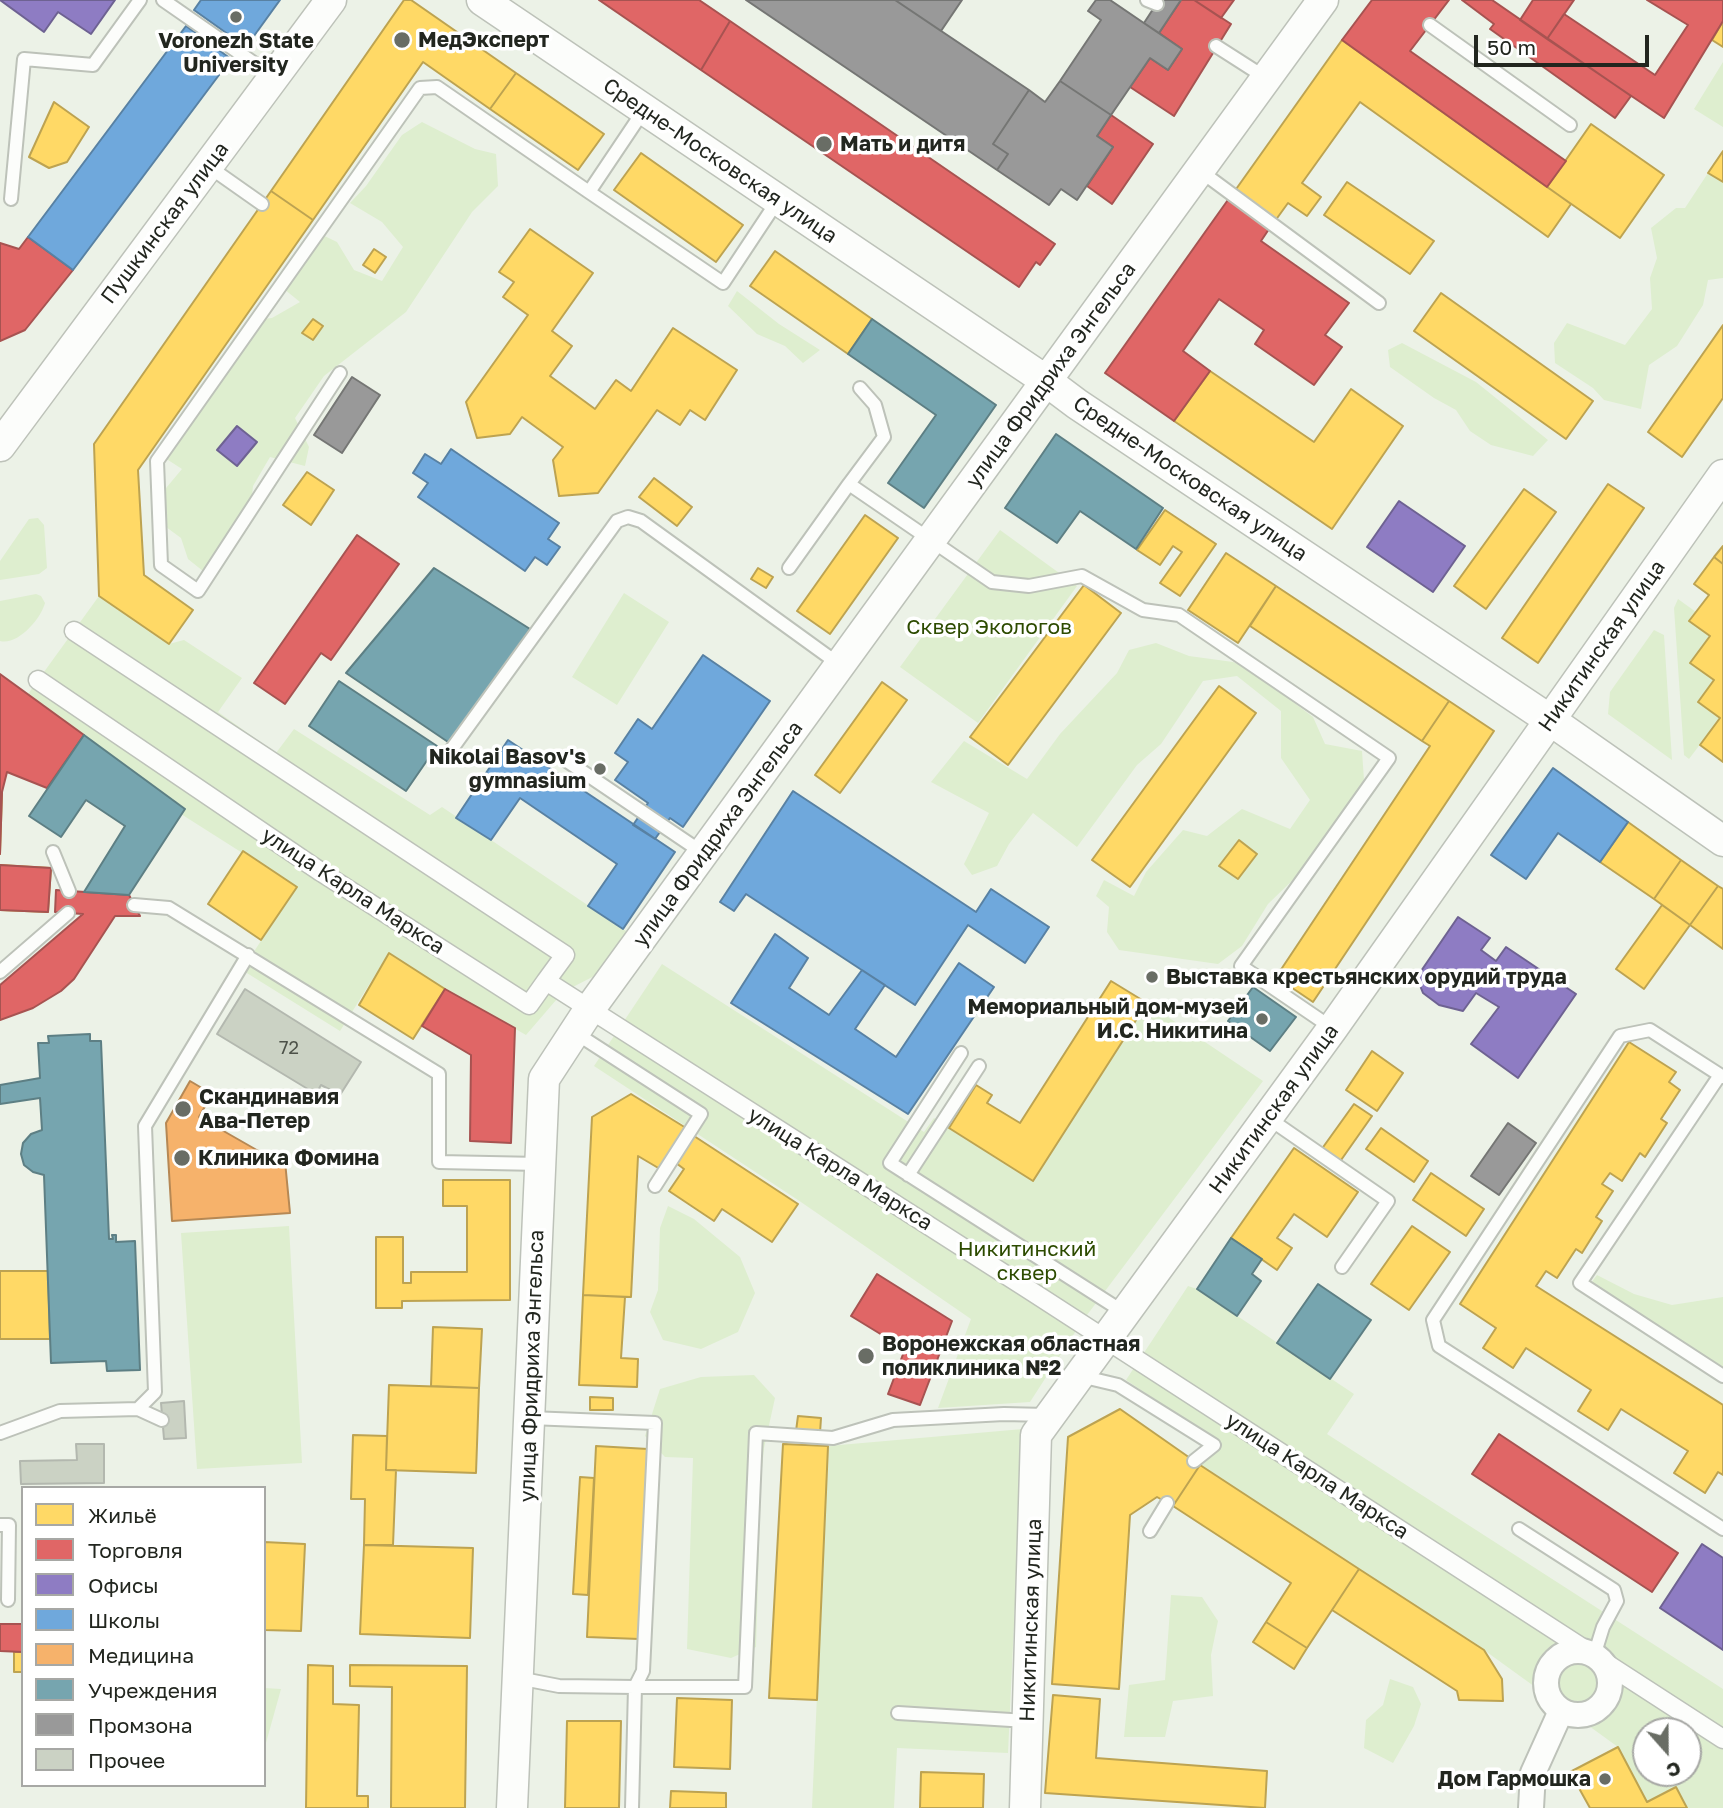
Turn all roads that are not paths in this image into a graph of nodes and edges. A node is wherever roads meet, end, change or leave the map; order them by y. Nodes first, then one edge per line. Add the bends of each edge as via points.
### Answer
1 (140, 0) edge
2 (163, 0) edge
3 (331, 0) edge
4 (482, 0) edge
5 (1323, 0) edge
6 (1430, 25) dead end
7 (1216, 46) dead end
8 (274, 77) junction
9 (1266, 78) junction
10 (644, 109) junction
11 (1570, 125) dead end
12 (208, 166) junction
13 (1199, 170) junction
14 (589, 192) junction
15 (11, 199) dead end
16 (778, 200) junction
17 (262, 204) dead end
18 (1379, 303) dead end
19 (340, 373) dead end
20 (1045, 380) junction
21 (860, 388) dead end
22 (41, 389) junction
23 (0, 423) edge
24 (0, 446) edge
25 (1723, 475) edge
26 (849, 484) junction
27 (930, 542) junction
28 (789, 568) dead end
29 (74, 631) dead end
30 (841, 665) junction
31 (38, 680) dead end
32 (1550, 720) junction
33 (451, 750) dead end
34 (564, 759) dead end
35 (1723, 841) edge
36 (53, 852) dead end
37 (703, 854) junction
38 (69, 891) dead end
39 (134, 905) dead end
40 (68, 913) dead end
41 (248, 955) junction
42 (0, 972) edge
43 (546, 981) junction
44 (582, 1021) junction
45 (1332, 1029) junction
46 (961, 1053) dead end
47 (979, 1066) dead end
48 (1721, 1076) edge
49 (1268, 1118) junction
50 (541, 1164) junction
51 (908, 1175) junction
52 (655, 1186) dead end
53 (1342, 1267) dead end
54 (1125, 1314) junction
55 (1106, 1340) junction
56 (1080, 1376) junction
57 (1723, 1376) edge
58 (138, 1409) junction
59 (1051, 1415) junction
60 (530, 1418) junction
61 (162, 1420) dead end
62 (0, 1433) edge
63 (1194, 1461) dead end
64 (1167, 1503) dead end
65 (0, 1525) edge
66 (1519, 1529) dead end
67 (1723, 1529) edge
68 (1150, 1531) dead end
69 (8, 1600) dead end
70 (1594, 1656) junction
71 (518, 1678) junction
72 (635, 1687) junction
73 (1561, 1711) junction
74 (898, 1713) dead end
75 (1028, 1721) junction
76 (1723, 1739) edge
77 (512, 1808) edge
78 (632, 1808) edge
79 (1025, 1808) edge
80 (1531, 1808) edge

1 - 15 lane via 93,65 24,60
2 - 8 lane
3 - 8 street, Пушкинская улица
4 - 10 street, Средне-Московская улица
5 - 9 street, улица Фридриха Энгельса
6 - 11 lane
7 - 9 lane
8 - 12 street, Пушкинская улица
9 - 13 street, улица Фридриха Энгельса
10 - 14 lane
10 - 16 street, Средне-Московская улица
12 - 17 lane
12 - 22 street, Пушкинская улица
13 - 18 lane
13 - 20 street, улица Фридриха Энгельса
14 - 16 lane via 723,283
14 - 19 lane via 437,87 420,88 307,238 157,461 161,565 198,591
16 - 20 street, Средне-Московская улица
20 - 27 street, улица Фридриха Энгельса
20 - 32 street, Средне-Московская улица
21 - 26 lane via 875,405 884,437
22 - 23 street
22 - 24 street, Пушкинская улица
25 - 32 street, Никитинская улица
26 - 27 lane
26 - 28 lane
27 - 30 street, улица Фридриха Энгельса
27 - 45 lane via 992,582 1029,586 1082,576 1143,610 1179,615 1389,758 1241,966
29 - 43 street via 565,955
30 - 33 lane via 641,521 628,517 617,521
30 - 37 street, улица Фридриха Энгельса
31 - 43 street, улица Карла Маркса via 321,872 529,1005
32 - 35 street, Средне-Московская улица
32 - 45 street, Никитинская улица
34 - 37 lane
36 - 38 lane
37 - 44 street, улица Фридриха Энгельса
39 - 41 lane via 169,908
40 - 42 lane
41 - 50 lane via 439,1074 439,1162
41 - 58 lane via 145,1126 155,1392
43 - 44 street, улица Карла Маркса
44 - 50 street, улица Фридриха Энгельса via 544,1079
44 - 52 lane via 702,1114
44 - 55 street, улица Карла Маркса
45 - 49 street, Никитинская улица
46 - 51 lane via 890,1163
47 - 51 lane
48 - 57 lane via 1580,1283
48 - 67 lane via 1650,1030 1620,1036 1433,1320 1439,1346
49 - 53 lane via 1388,1202
49 - 54 street, Никитинская улица
50 - 60 street, улица Фридриха Энгельса
51 - 54 lane
54 - 55 street, Никитинская улица
55 - 56 street, Никитинская улица
55 - 70 street, улица Карла Маркса
56 - 59 street, Никитинская улица
56 - 63 lane via 1118,1385 1214,1445
58 - 61 lane
58 - 62 lane via 60,1411
59 - 72 lane via 893,1420 833,1438 756,1433 745,1687
59 - 75 street, Никитинская улица via 1037,1434
60 - 71 street, улица Фридриха Энгельса
60 - 72 lane via 655,1423 643,1671
64 - 68 lane
65 - 69 lane via 9,1525
66 - 70 lane via 1614,1590 1617,1601
70 - 73 street via 1570,1652 1551,1666 1546,1691
70 - 73 street via 1609,1676 1605,1700 1585,1715
70 - 76 street, улица Карла Маркса
71 - 72 lane via 559,1686
71 - 77 street, улица Фридриха Энгельса
72 - 78 lane
73 - 80 street via 1533,1773
74 - 75 lane
75 - 79 street, Никитинская улица

